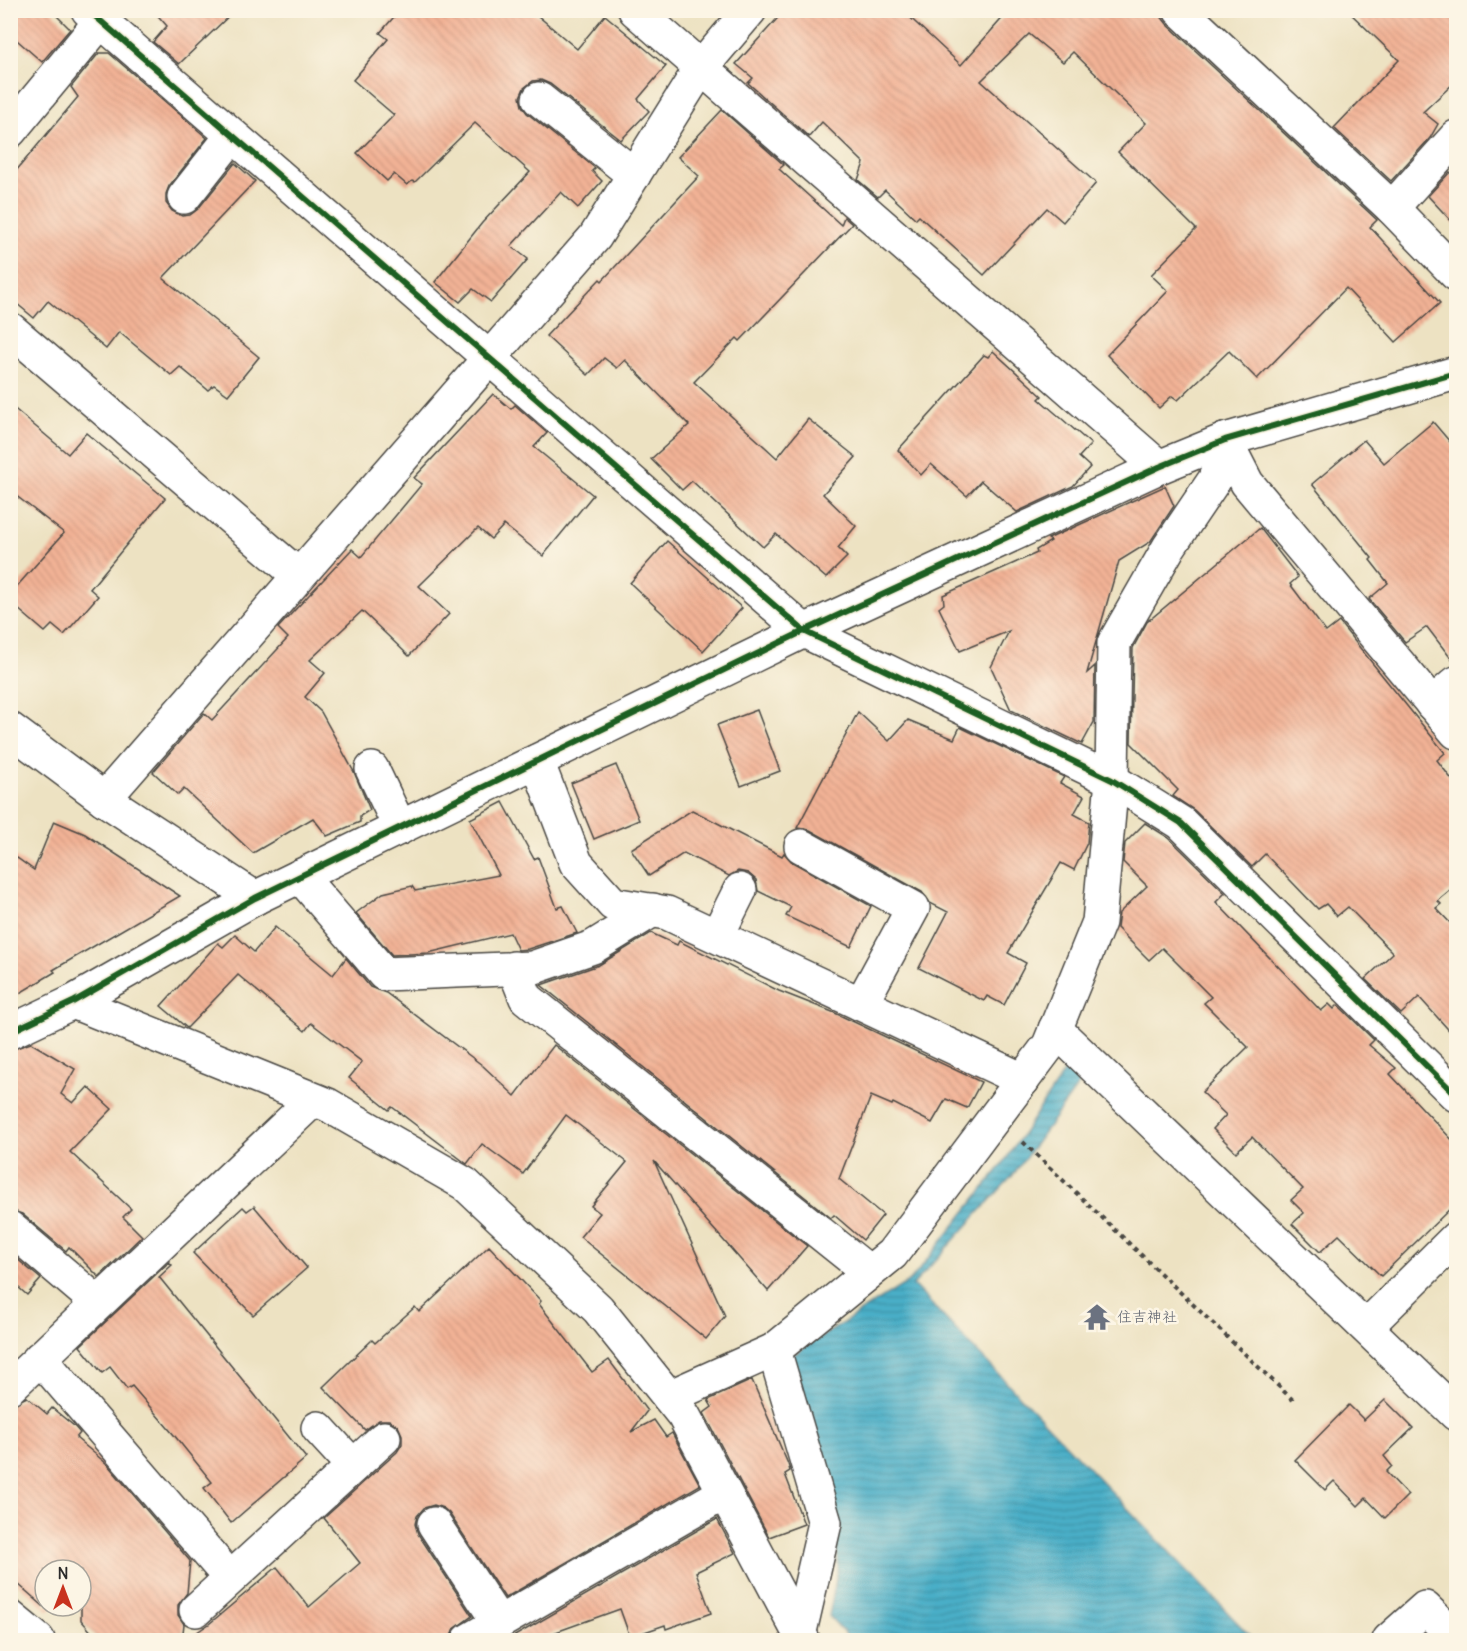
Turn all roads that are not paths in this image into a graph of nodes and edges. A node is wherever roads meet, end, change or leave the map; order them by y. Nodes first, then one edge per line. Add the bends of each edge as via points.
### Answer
1 (635, 10) edge
2 (750, 10) edge
3 (1180, 10) edge
4 (104, 17) edge
5 (700, 69) junction
6 (539, 99) dead end
7 (10, 131) edge
8 (232, 136) junction
9 (1456, 137) edge
10 (634, 175) junction
11 (184, 197) dead end
12 (1392, 208) junction
13 (1456, 274) edge
14 (10, 329) edge
15 (486, 358) junction
16 (1454, 378) edge
17 (1225, 440) junction
18 (1159, 467) junction
19 (298, 575) junction
20 (804, 631) junction
21 (1456, 683) edge
22 (1432, 704) junction
23 (10, 729) edge
24 (1456, 732) edge
25 (537, 761) junction
26 (372, 769) dead end
27 (1112, 780) junction
28 (104, 799) junction
29 (400, 828) junction
30 (801, 846) dead end
31 (300, 876) junction
32 (740, 890) dead end
33 (255, 898) junction
34 (653, 910) junction
35 (717, 936) junction
36 (514, 968) junction
37 (73, 1002) junction
38 (861, 1004) junction
39 (1055, 1029) junction
40 (10, 1032) edge
41 (1023, 1080) junction
42 (1456, 1095) edge
43 (313, 1100) junction
44 (10, 1228) edge
45 (1456, 1238) edge
46 (869, 1272) junction
47 (98, 1303) junction
48 (1366, 1327) junction
49 (774, 1350) junction
50 (40, 1358) junction
51 (10, 1387) edge
52 (669, 1397) junction
53 (1456, 1414) edge
54 (318, 1428) dead end
55 (384, 1438) dead end
56 (352, 1466) junction
57 (724, 1493) junction
58 (434, 1524) dead end
59 (228, 1577) junction
60 (196, 1610) dead end
61 (10, 1617) edge
62 (499, 1623) junction
63 (1456, 1638) edge
64 (801, 1640) edge
65 (38, 1641) edge
66 (469, 1641) edge
67 (1389, 1641) edge

1 - 5 street
2 - 5 street
3 - 12 street
4 - 7 street
4 - 8 street
5 - 10 street
5 - 18 street
6 - 10 street
8 - 11 street
8 - 15 street
9 - 12 street
10 - 15 street via 595,237
12 - 13 street
14 - 19 street
15 - 19 street
15 - 20 street
16 - 17 street
17 - 18 street
17 - 22 street via 1246,483
17 - 27 street via 1215,479 1169,547 1114,643
18 - 20 street
19 - 28 street
20 - 25 street
20 - 27 street
21 - 22 street
22 - 24 street
23 - 28 street
25 - 29 street
25 - 34 street via 576,862 613,904
26 - 29 street
27 - 39 street via 1099,922
27 - 42 street via 1181,823
28 - 33 street
29 - 31 street
30 - 38 street via 913,908
31 - 33 street
31 - 36 street via 384,974
32 - 35 street
33 - 37 street
34 - 35 street
34 - 36 street via 593,947 532,968
35 - 38 street
36 - 46 street via 526,998
37 - 40 street
37 - 43 street
38 - 41 street
39 - 41 street via 1049,1045
39 - 48 street
41 - 46 street via 892,1254
43 - 47 street
43 - 52 street via 465,1184 598,1309
44 - 47 street
45 - 48 street
46 - 49 street
47 - 50 street
48 - 53 street
49 - 52 street
49 - 64 street via 825,1523
50 - 51 street
50 - 59 street
52 - 57 street via 684,1416
54 - 56 street
55 - 56 street
56 - 59 street
57 - 62 street
57 - 64 street
58 - 62 street
59 - 60 street
61 - 65 street
62 - 66 street
63 - 67 street via 1425,1608

